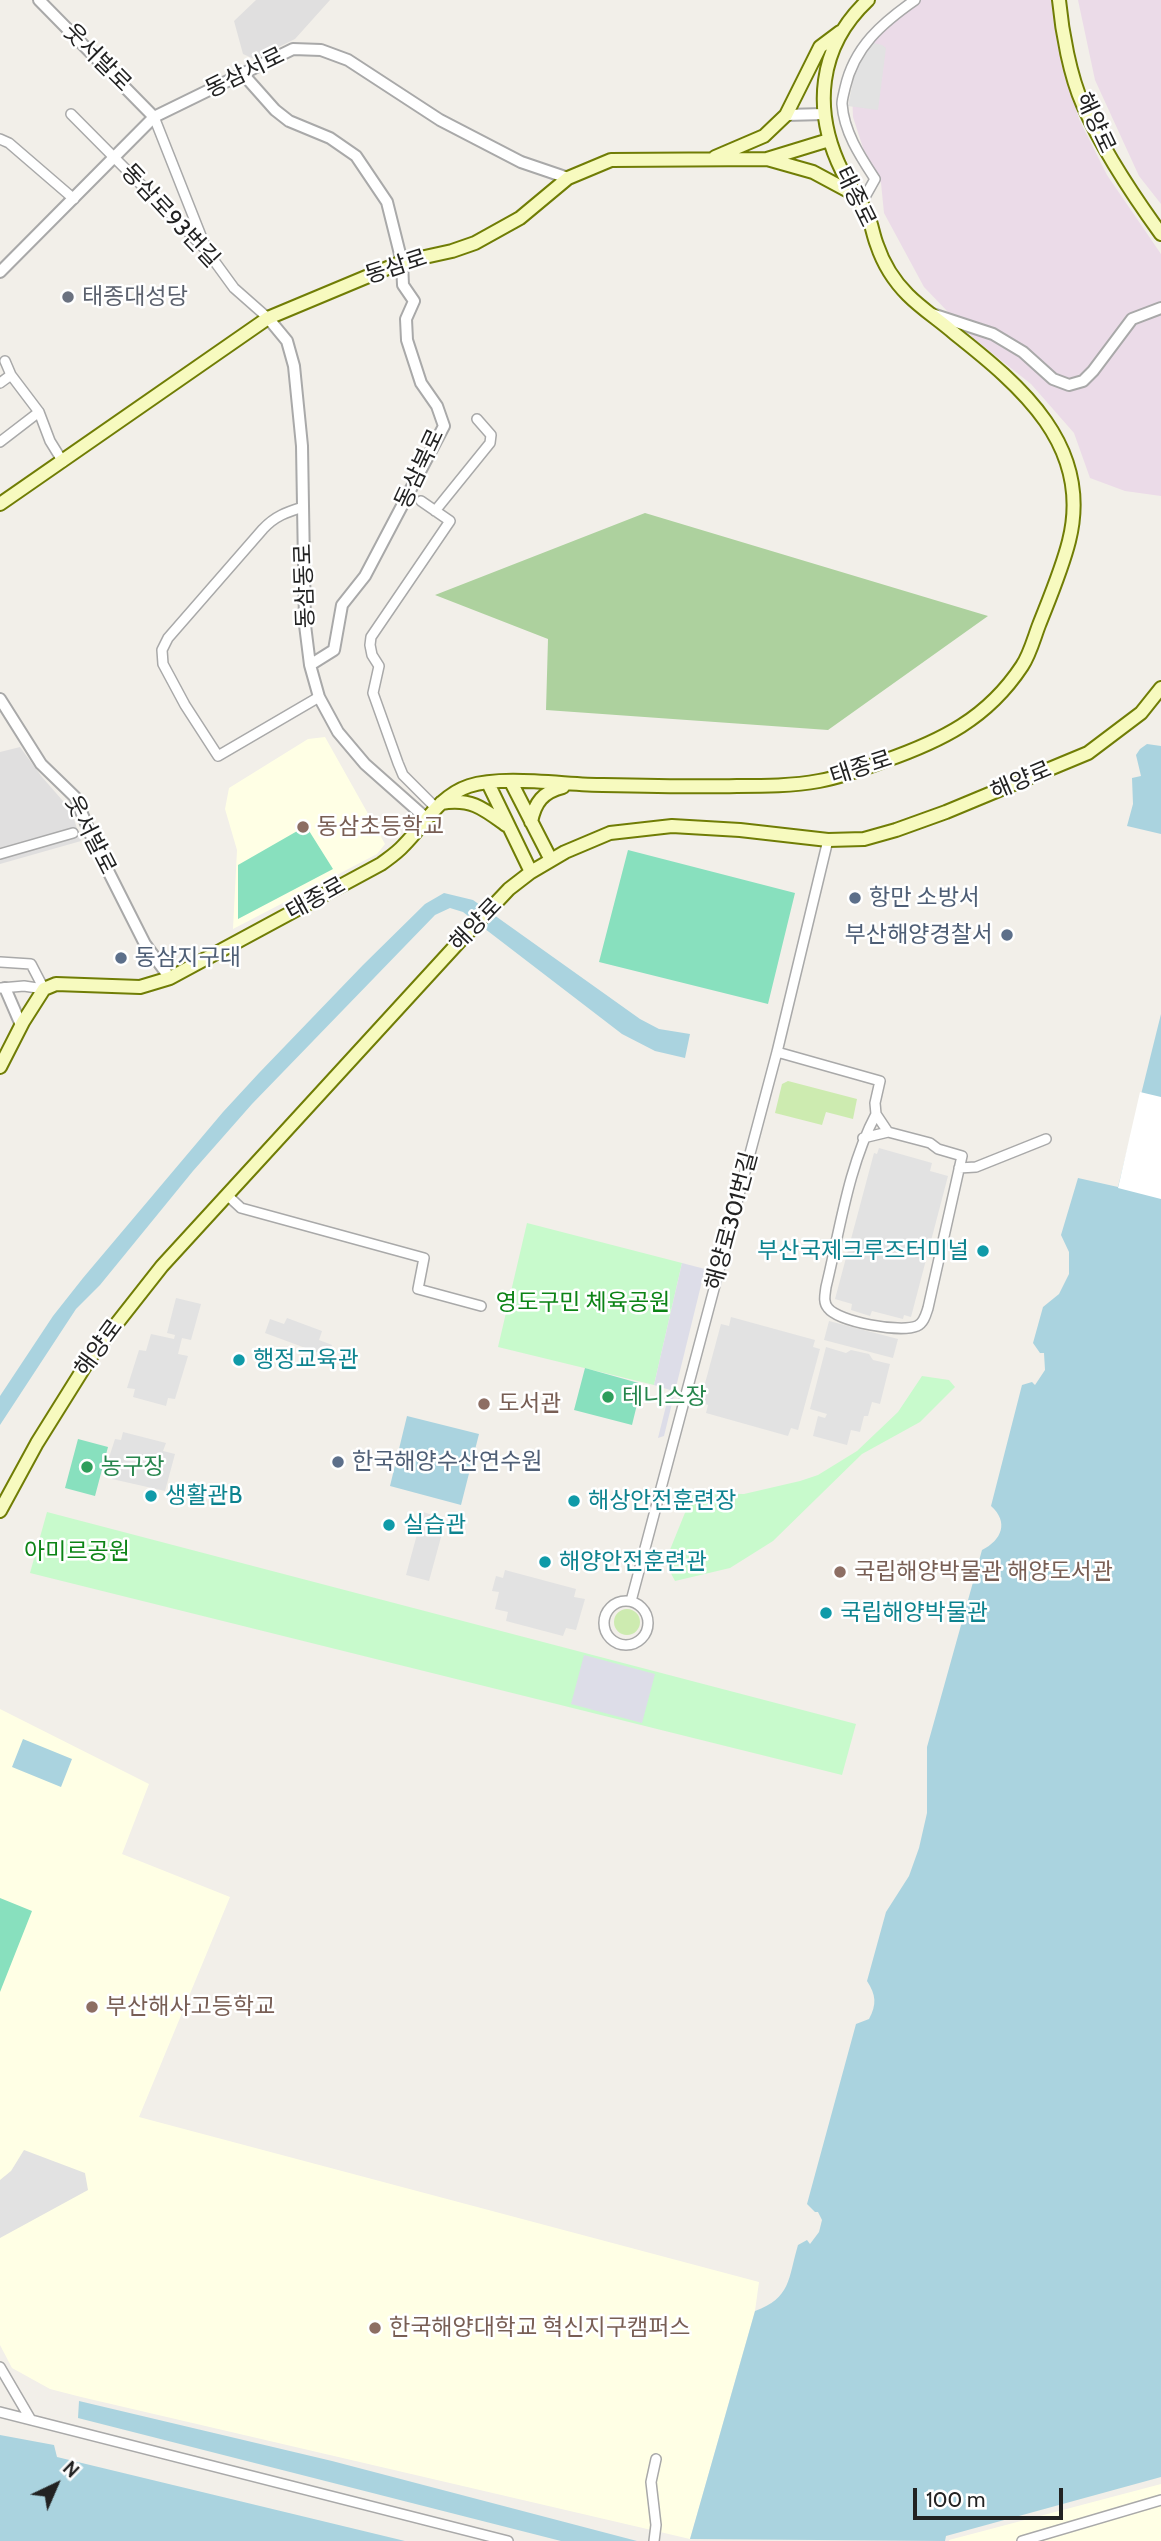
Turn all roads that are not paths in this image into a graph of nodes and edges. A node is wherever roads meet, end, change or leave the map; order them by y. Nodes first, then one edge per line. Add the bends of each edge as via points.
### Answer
1 (39, 0) edge
2 (868, 0) edge
3 (915, 0) edge
4 (1059, 0) edge
5 (840, 31) junction
6 (243, 74) junction
7 (71, 114) dead end
8 (824, 114) junction
9 (786, 115) junction
10 (155, 117) junction
11 (0, 139) edge
12 (829, 140) junction
13 (114, 157) junction
14 (710, 159) junction
15 (767, 159) junction
16 (568, 178) junction
17 (74, 198) junction
18 (858, 200) junction
19 (1161, 234) edge
20 (207, 251) junction
21 (402, 261) junction
22 (0, 272) edge
23 (1161, 308) edge
24 (931, 314) junction
25 (268, 318) junction
26 (993, 334) junction
27 (977, 351) junction
28 (5, 361) dead end
29 (11, 374) junction
30 (0, 383) edge
31 (39, 412) junction
32 (477, 419) dead end
33 (0, 442) edge
34 (63, 462) junction
35 (421, 501) dead end
36 (0, 504) edge
37 (303, 508) junction
38 (435, 511) junction
39 (310, 665) junction
40 (1161, 688) edge
41 (319, 697) junction
42 (0, 699) edge
43 (511, 782) junction
44 (488, 783) junction
45 (569, 785) junction
46 (438, 805) junction
47 (427, 819) junction
48 (531, 822) junction
49 (510, 827) junction
50 (74, 833) dead end
51 (828, 840) junction
52 (0, 854) edge
53 (551, 860) junction
54 (531, 872) junction
55 (0, 962) edge
56 (170, 978) junction
57 (3, 988) edge
58 (44, 989) junction
59 (21, 1025) junction
60 (777, 1052) junction
61 (0, 1067) edge
62 (876, 1114) junction
63 (888, 1132) junction
64 (863, 1138) junction
65 (1046, 1139) dead end
66 (959, 1168) junction
67 (227, 1195) junction
68 (481, 1306) dead end
69 (0, 1511) edge
70 (631, 1601) junction
71 (0, 2367) edge
72 (0, 2412) edge
73 (31, 2420) junction
74 (656, 2459) dead end
75 (1161, 2500) edge
76 (508, 2541) edge
77 (654, 2541) edge
78 (1022, 2541) edge

1 - 10 street, 웃서발로
2 - 5 main road, 태종로
3 - 18 street via 879,27 858,52 847,77 842,102 847,128 875,179
4 - 19 main road, 해양로 via 1083,104 1110,156
5 - 8 main road, 태종로 via 824,87
5 - 9 main road via 820,47
6 - 10 street, 동삼서로
6 - 16 street, 동삼서로 via 293,49 321,50 348,60 440,120 521,162
6 - 21 street, 동삼북로 via 289,121 330,138 356,156 387,202
7 - 13 street, 동삼로93번길
8 - 9 street
8 - 12 main road, 태종로
9 - 14 main road via 764,136
10 - 13 street, 동삼서로
10 - 20 street
11 - 17 street
12 - 15 main road, 동삼로
12 - 18 main road, 태종로
13 - 17 street, 동삼서로
13 - 20 street, 동삼로93번길
14 - 15 main road, 동삼로
14 - 16 main road, 동삼로 via 611,160
15 - 18 main road via 813,172
16 - 21 main road, 동삼로 via 520,218 475,243
17 - 22 street, 동삼서로
18 - 24 main road, 태종로 via 889,271
20 - 25 street, 동삼로93번길 via 234,288
21 - 25 main road, 동삼로
21 - 39 street, 동삼북로 via 403,285 414,301 406,319 407,340 421,383 444,426 365,576 342,605 334,650
23 - 26 street via 1132,319 1093,371 1083,381 1069,385 1053,379 1023,352
24 - 26 street
24 - 27 main road, 태종로
25 - 34 main road, 동삼로
25 - 37 street, 동삼동로 via 287,341 294,366
26 - 27 street
27 - 45 main road, 태종로 via 1056,435 1074,483 1070,540 1024,664 1001,694 980,715 947,736 820,781 771,786
28 - 29 street
29 - 30 street
29 - 31 street
31 - 33 street
31 - 34 street
32 - 38 street via 491,435 490,443
34 - 36 main road, 동삼로
35 - 38 street
37 - 39 street, 동삼동로
37 - 41 street via 279,516 263,529 168,638 162,650 163,664 218,756
38 - 46 street via 450,522 371,637 370,645 379,666 373,693 403,775
39 - 41 street, 동삼동로
40 - 51 main road, 해양로 via 1141,713 1088,753 896,830 864,839
41 - 47 street, 동삼동로 via 338,732 365,764
42 - 56 street, 웃서발로 via 41,764 75,797 145,944
43 - 44 main road, 태종로
43 - 45 main road, 태종로
43 - 48 main road
44 - 46 main road, 태종로 via 450,794
44 - 49 main road
45 - 48 main road via 541,796
46 - 47 main road, 태종로
46 - 49 main road via 459,800 474,804
47 - 56 main road, 태종로 via 381,864
48 - 53 main road
49 - 54 main road
50 - 52 street
51 - 53 main road, 해양로 via 672,826 610,833
51 - 60 street, 해양로301번길
53 - 54 main road, 해양로
54 - 67 main road, 해양로 via 459,942
55 - 58 street via 31,964
56 - 58 main road, 태종로 via 140,987 56,984
57 - 58 street
57 - 59 street
58 - 59 main road
59 - 61 main road
60 - 62 street via 880,1081
60 - 70 street, 해양로301번길
62 - 63 street
62 - 64 street
63 - 64 street
63 - 66 street via 961,1157
64 - 66 street via 824,1296 830,1311 840,1315 892,1329 916,1326 923,1320
65 - 66 street via 976,1167
67 - 68 street via 242,1208 424,1258 418,1289
67 - 69 main road, 해양로 via 162,1266 92,1355
70 - 70 street via 616,1604 604,1622 609,1636 621,1645 635,1644 648,1628 647,1614
71 - 73 street
72 - 73 street
73 - 76 street
74 - 77 street via 651,2482
75 - 78 street

